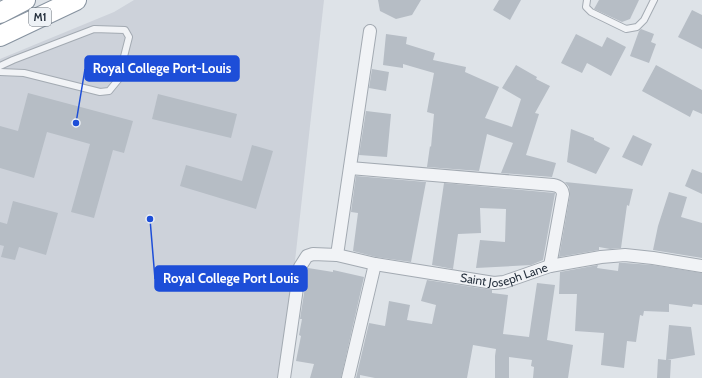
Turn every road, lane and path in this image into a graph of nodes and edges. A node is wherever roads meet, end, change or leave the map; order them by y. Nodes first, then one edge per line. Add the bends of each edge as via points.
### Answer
1 (25, 0) edge
2 (76, 0) edge
3 (587, 0) edge
4 (654, 0) edge
5 (0, 13) edge
6 (370, 31) dead end
7 (0, 36) edge
8 (0, 66) edge
9 (0, 72) edge
10 (350, 168) junction
11 (337, 255) junction
12 (375, 264) junction
13 (550, 266) junction
14 (702, 266) edge
15 (284, 378) edge
16 (348, 378) edge

1 - 5 highway, M1
2 - 7 highway, M1
3 - 4 lane via 586,6 591,12 626,29 637,27 644,20
6 - 10 street
8 - 9 lane via 94,29 125,30 129,37 118,80 109,91 100,92 24,73
10 - 11 street
10 - 13 street via 558,186 563,194
11 - 12 street, Saint Joseph Lane
11 - 15 street, Saint Joseph Lane via 313,254 307,256 300,267
12 - 13 street, Saint Joseph Lane via 494,283
12 - 16 street
13 - 14 street, Saint Joseph Lane via 625,255

